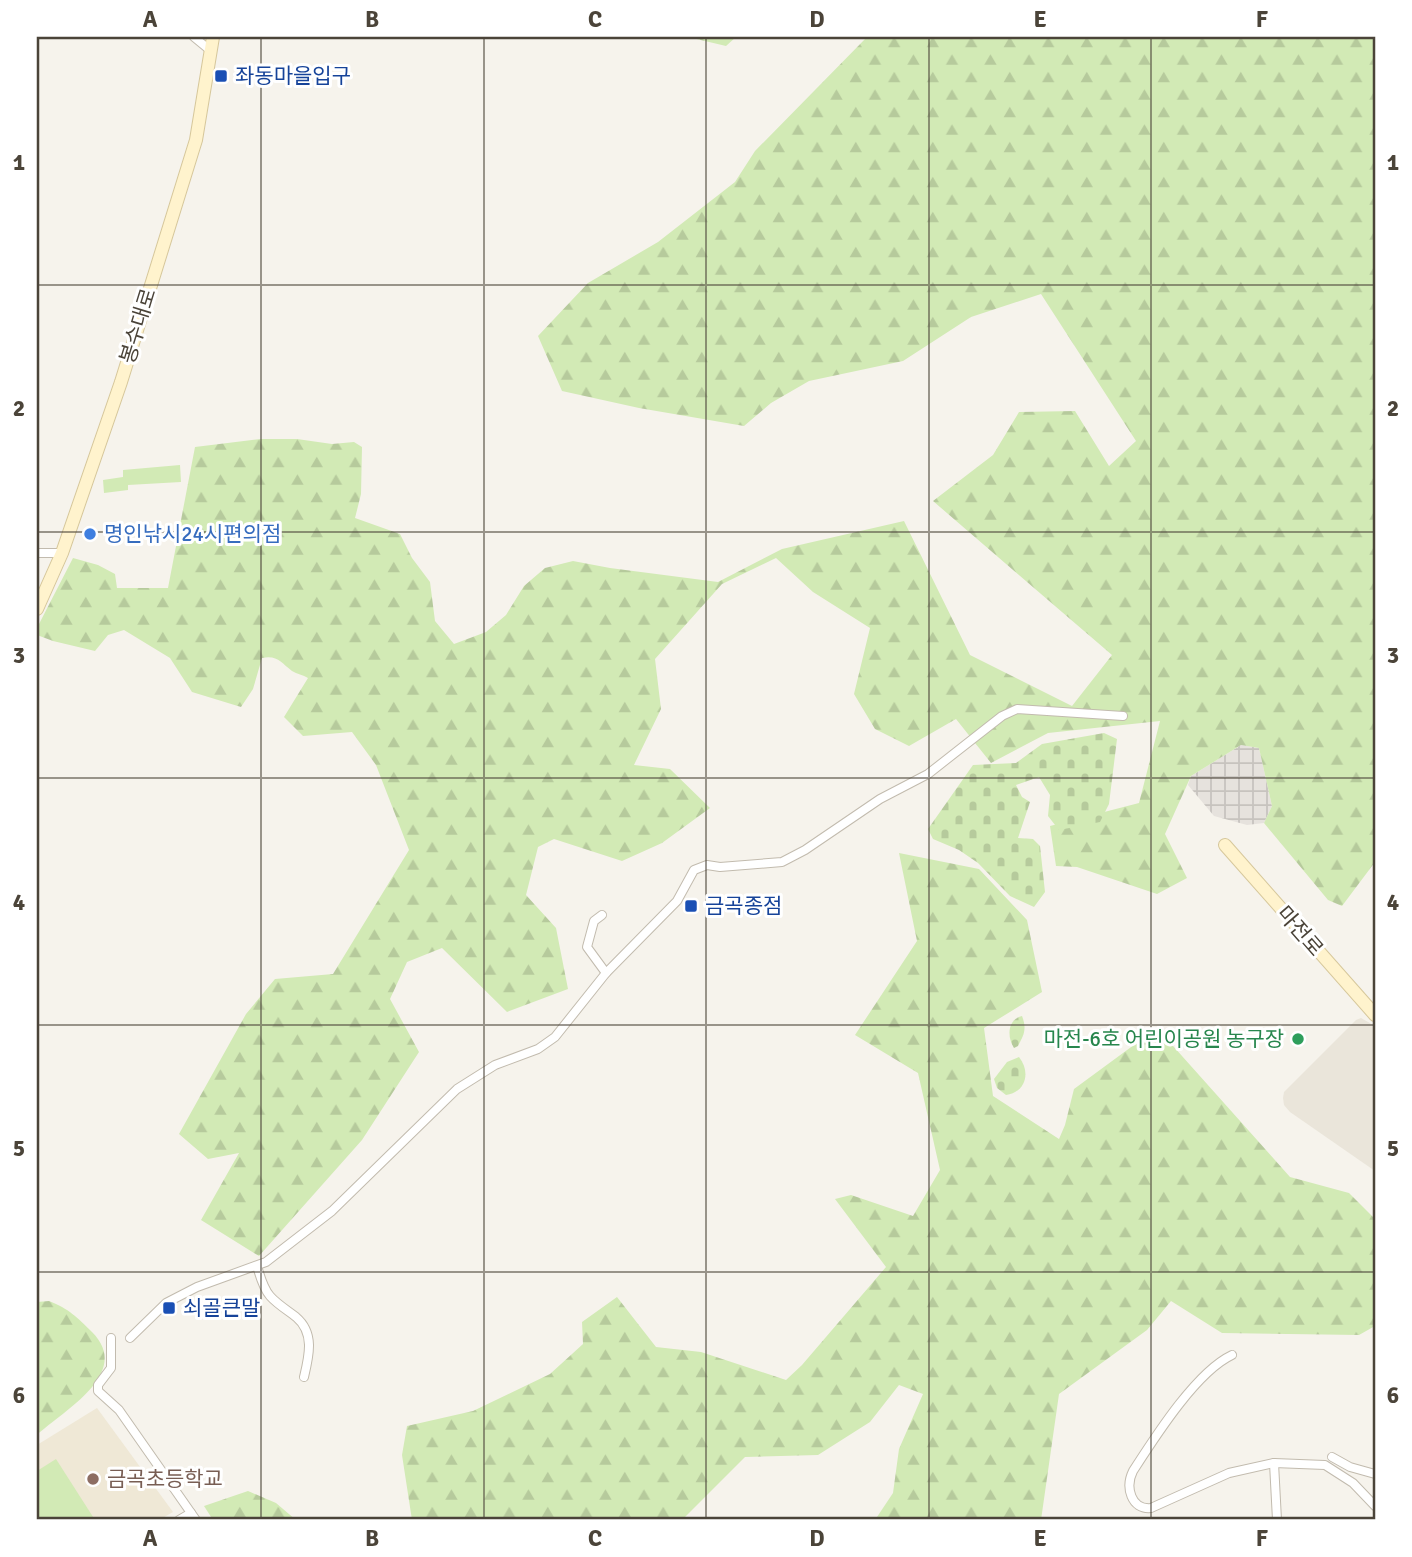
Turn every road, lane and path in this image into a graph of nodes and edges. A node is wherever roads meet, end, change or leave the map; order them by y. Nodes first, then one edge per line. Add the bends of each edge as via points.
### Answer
1 (194, 37) edge
2 (213, 37) edge
3 (211, 51) junction
4 (37, 553) edge
5 (62, 553) junction
6 (37, 609) edge
7 (1123, 716) dead end
8 (1225, 845) dead end
9 (602, 915) dead end
10 (606, 973) junction
11 (1375, 1015) edge
12 (257, 1266) junction
13 (111, 1338) dead end
14 (130, 1338) dead end
15 (1232, 1355) dead end
16 (304, 1377) dead end
17 (1332, 1457) dead end
18 (1274, 1463) junction
19 (1375, 1474) edge
20 (1375, 1507) edge
21 (193, 1516) edge
22 (179, 1520) edge
23 (1277, 1520) edge

1 - 3 street
2 - 3 main road, 봉수대로
3 - 5 main road, 봉수대로 via 197,140
4 - 5 street
5 - 6 main road, 봉수대로
7 - 10 street via 1017,709 928,774 782,862 700,866 677,901
8 - 11 main road, 마전로
9 - 10 street via 594,921 587,947
10 - 12 street via 555,1037 457,1089 332,1211
12 - 14 street via 166,1303
12 - 16 street via 270,1296 305,1329 310,1352
13 - 21 street via 111,1367 98,1391 119,1410
15 - 18 street via 1201,1379 1143,1456 1129,1478 1132,1497 1142,1509 1151,1508 1229,1473
17 - 19 street
18 - 20 street via 1325,1465 1353,1483
18 - 23 street
21 - 22 street

